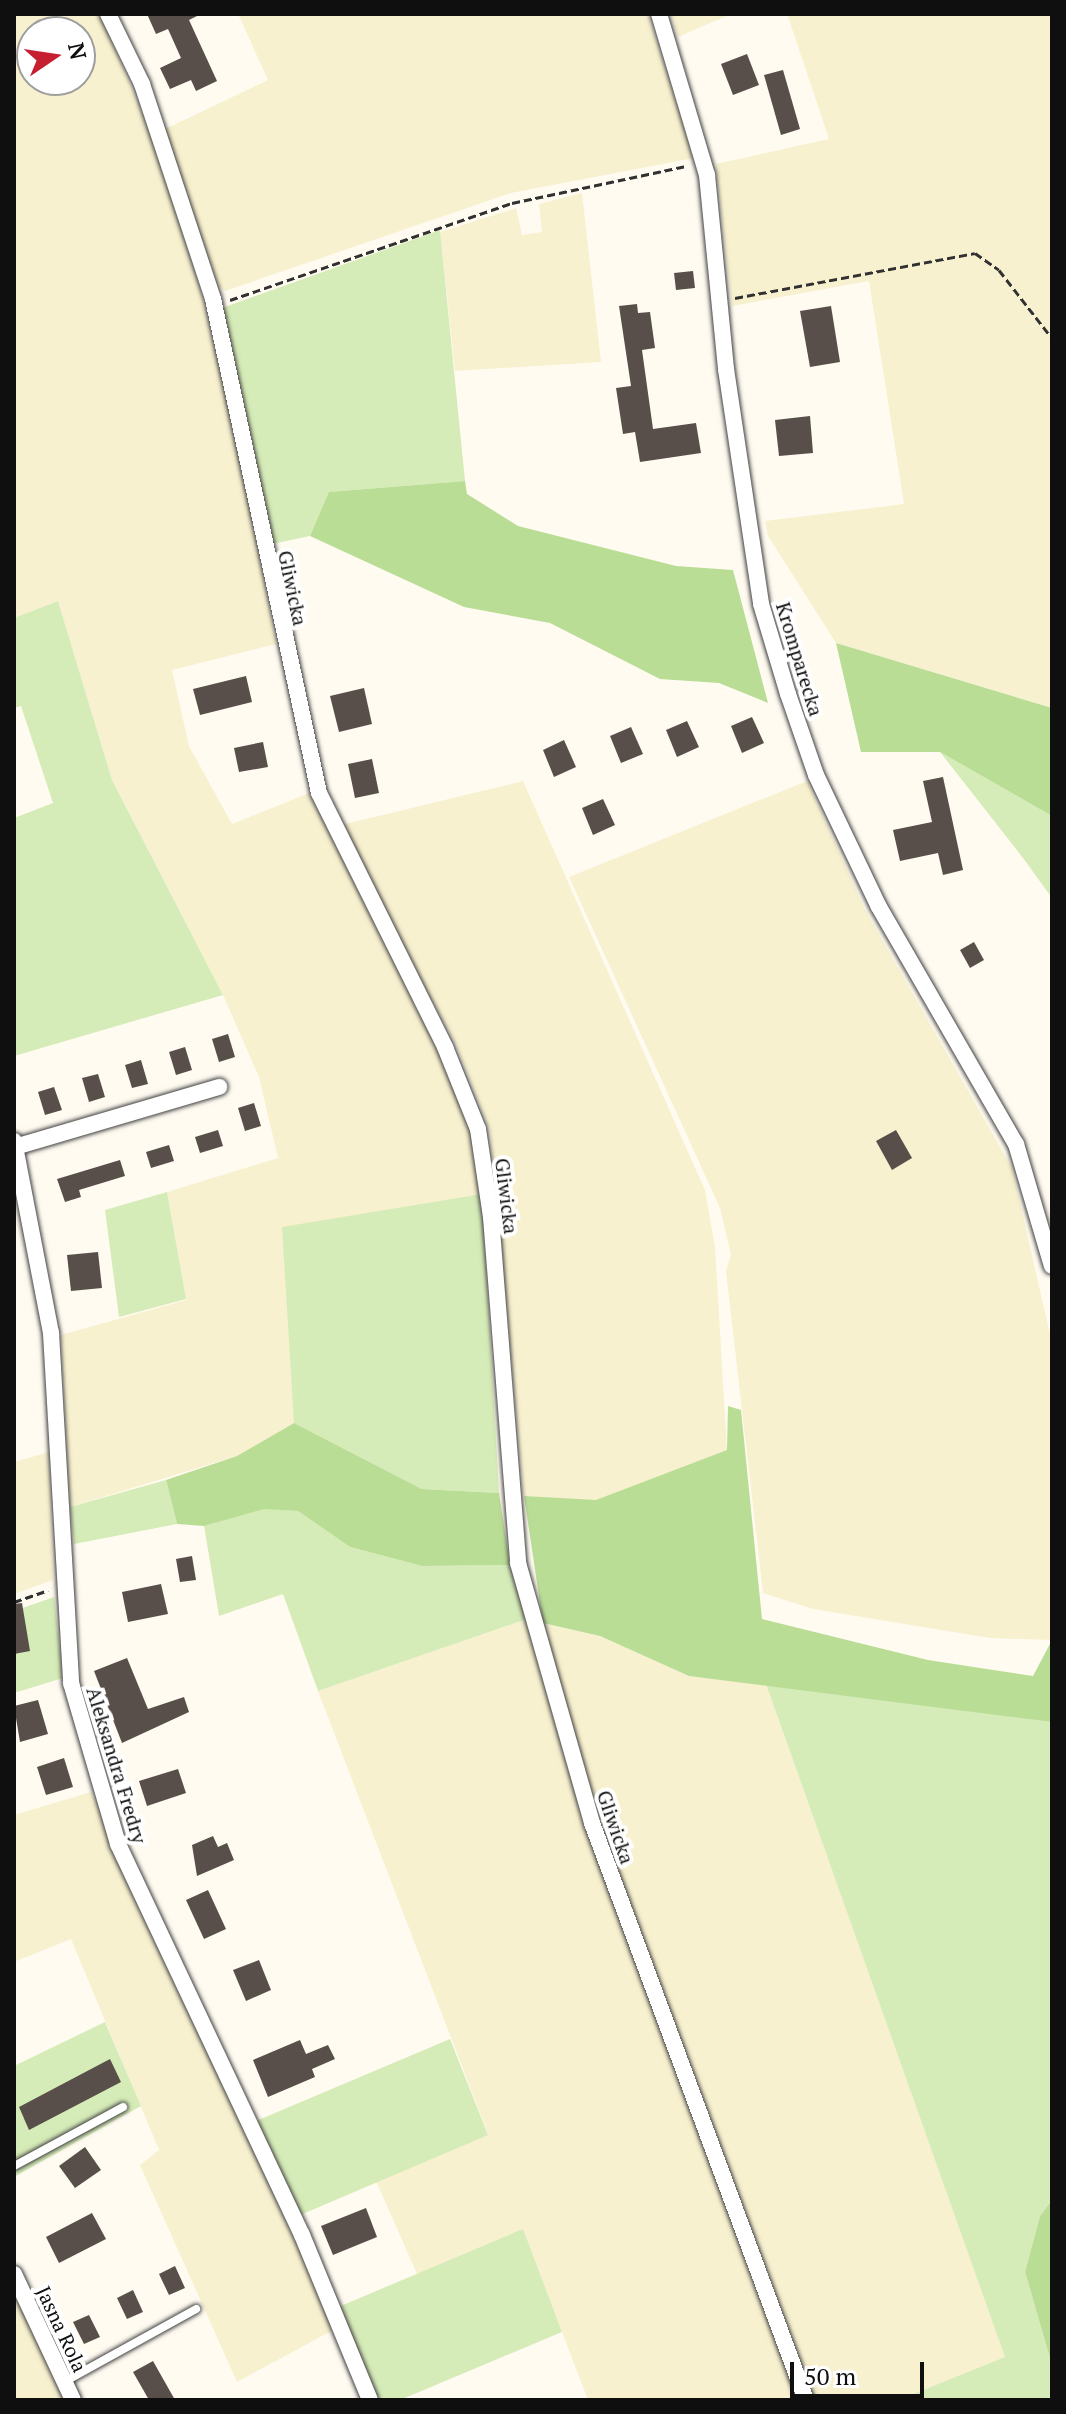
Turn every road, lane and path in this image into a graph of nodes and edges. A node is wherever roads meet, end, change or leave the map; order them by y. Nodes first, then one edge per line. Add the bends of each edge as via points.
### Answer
1 (108, 14) edge
2 (659, 14) edge
3 (707, 175) junction
4 (213, 299) junction
5 (719, 301) junction
6 (1052, 338) edge
7 (219, 1087) dead end
8 (15, 1144) edge
9 (1052, 1266) edge
10 (62, 1584) junction
11 (14, 1602) edge
12 (123, 2107) dead end
13 (14, 2166) edge
14 (14, 2274) edge
15 (196, 2309) dead end
16 (64, 2382) junction
17 (73, 2400) edge
18 (370, 2400) edge
19 (806, 2400) edge

1 - 4 street, Gliwicka via 142,84
2 - 3 street, Kromparecka
3 - 4 path via 685,165 512,203 251,293
3 - 5 street, Kromparecka
4 - 19 street, Gliwicka via 319,793 445,1047 478,1129 491,1217 518,1563 592,1823
5 - 6 path via 975,253 999,270
5 - 9 street, Kromparecka via 761,604 797,721 879,907 1016,1144
7 - 8 street
8 - 10 street, Aleksandra Fredry via 51,1333
10 - 11 path
10 - 18 street, Aleksandra Fredry via 71,1683 118,1844 302,2235
12 - 13 lane
14 - 16 street, Jasna Rola
15 - 16 lane
16 - 17 street, Jasna Rola

